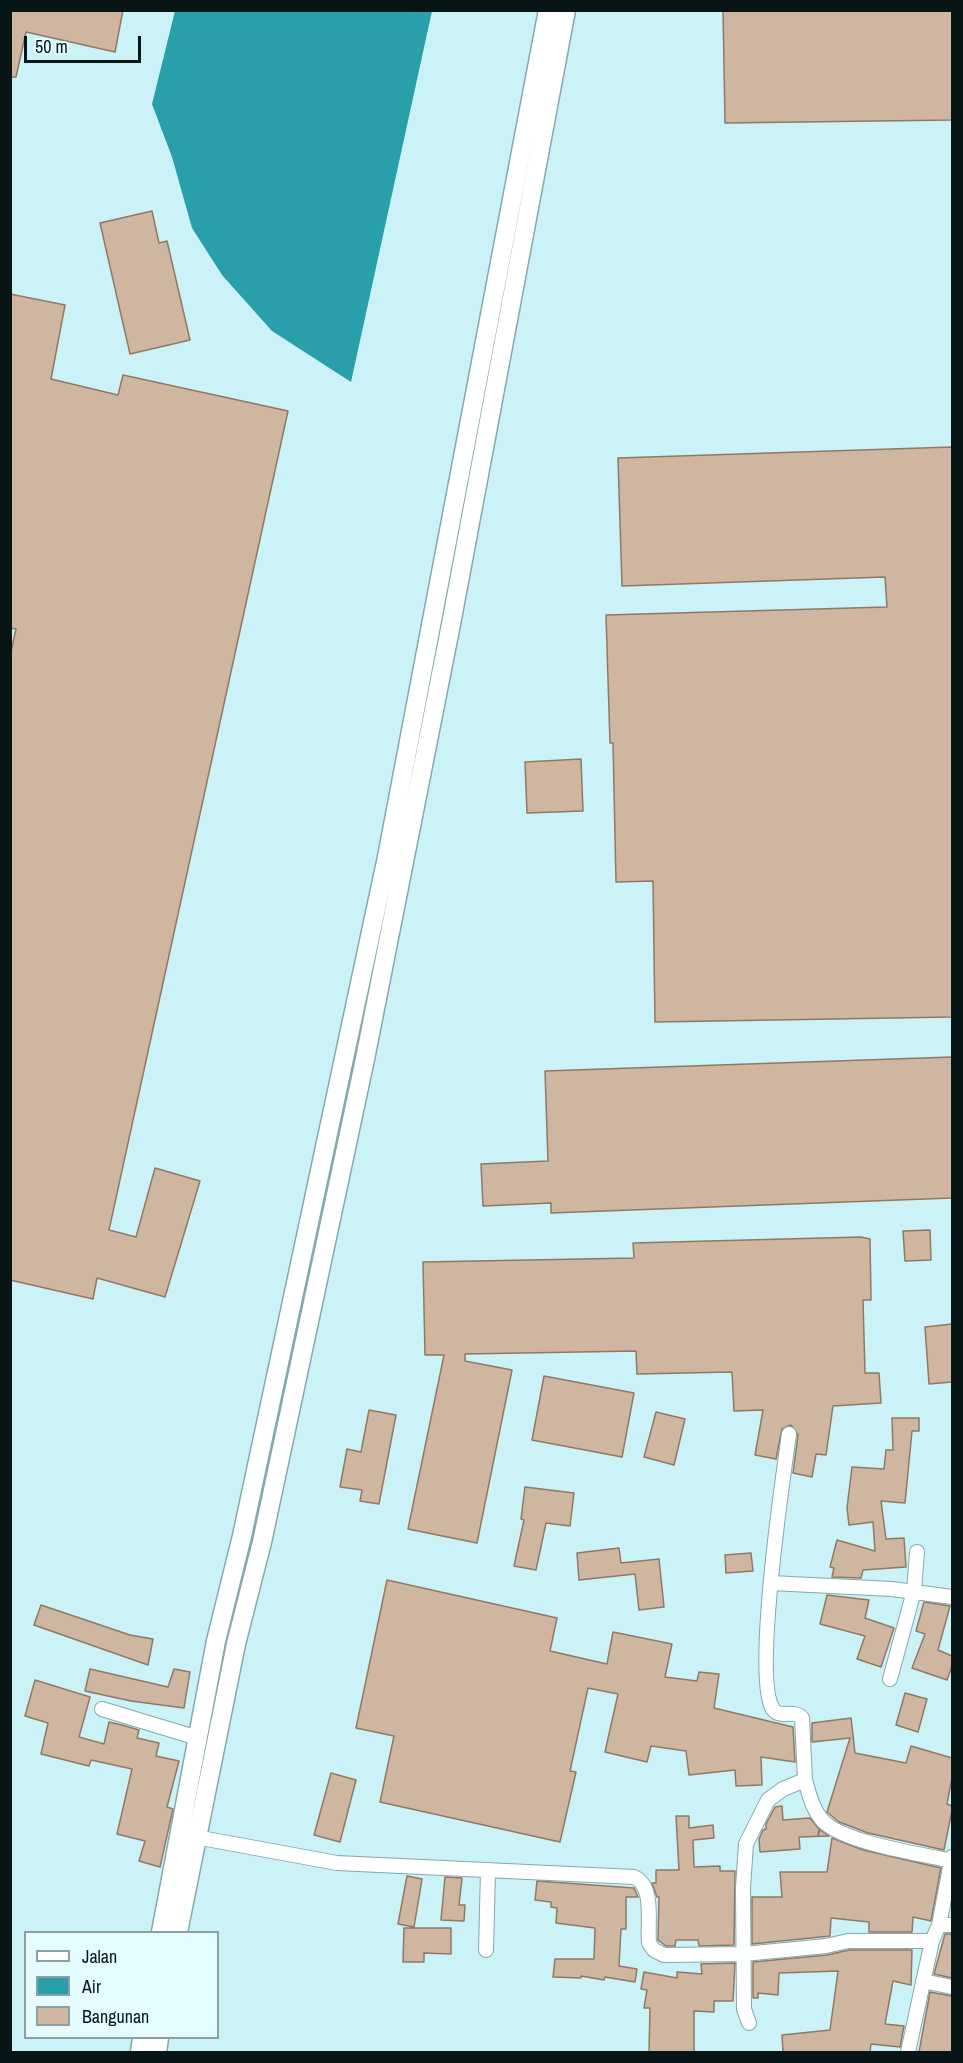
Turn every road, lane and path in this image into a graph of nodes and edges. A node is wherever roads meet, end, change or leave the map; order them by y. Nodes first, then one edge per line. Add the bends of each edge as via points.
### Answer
1 (548, 10) edge
2 (566, 10) edge
3 (789, 1434) dead end
4 (916, 1552) dead end
5 (771, 1582) junction
6 (914, 1591) junction
7 (952, 1598) edge
8 (890, 1679) dead end
9 (102, 1709) dead end
10 (198, 1738) junction
11 (805, 1780) junction
12 (190, 1836) junction
13 (952, 1859) edge
14 (488, 1870) junction
15 (946, 1925) edge
16 (161, 1931) edge
17 (178, 1931) edge
18 (932, 1941) junction
19 (486, 1950) dead end
20 (744, 1954) junction
21 (923, 1981) junction
22 (952, 1987) edge
23 (749, 2024) dead end
24 (908, 2052) edge

1 - 10 street via 387,857
2 - 12 street via 365,1059 262,1542
3 - 5 street
4 - 6 street
5 - 6 street
5 - 11 street via 767,1651 770,1701 777,1712 795,1713 802,1718
6 - 7 street
6 - 8 street
9 - 10 street
10 - 12 street
11 - 13 street via 814,1808 831,1828 861,1839
11 - 20 street via 768,1800 746,1844
12 - 14 street via 337,1863
12 - 16 street
12 - 17 street
13 - 15 street
14 - 19 street
14 - 20 street via 634,1877 646,1888 649,1943 654,1950 664,1955 692,1957
15 - 18 street
18 - 20 street via 848,1941
18 - 21 street
20 - 23 street via 744,2009
21 - 22 street
21 - 24 street

